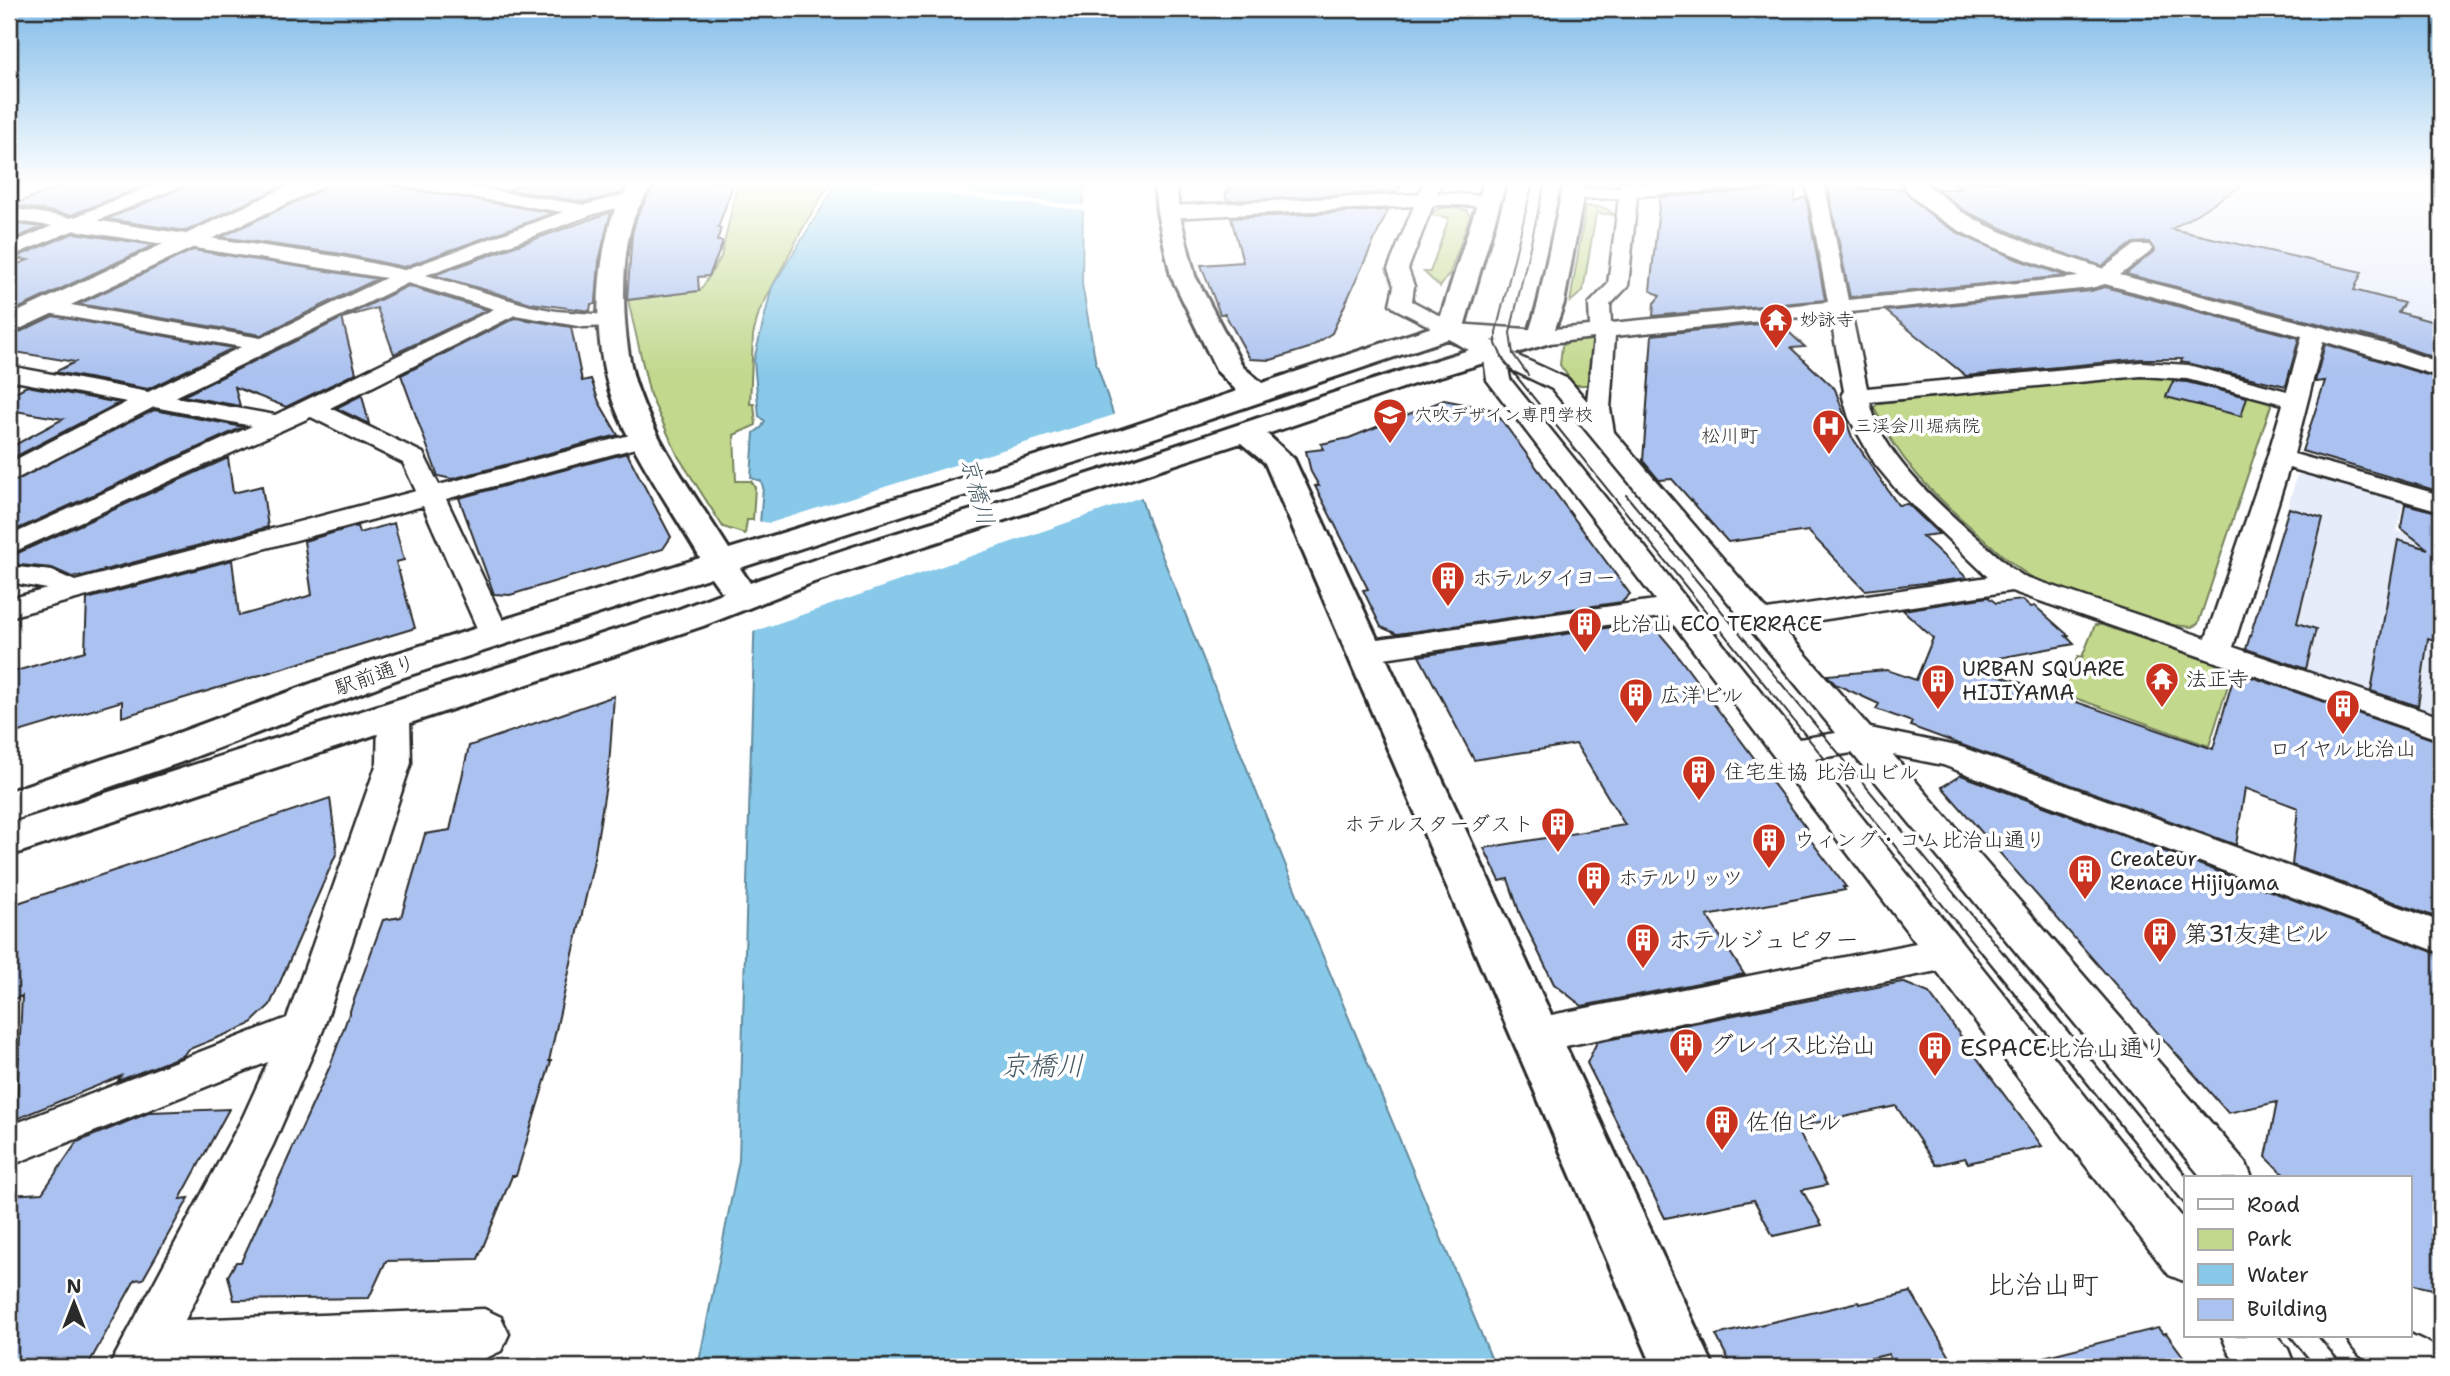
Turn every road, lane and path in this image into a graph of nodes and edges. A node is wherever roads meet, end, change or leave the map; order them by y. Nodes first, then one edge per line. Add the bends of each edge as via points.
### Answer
1 (177, 246) edge
2 (220, 246) edge
3 (488, 246) edge
4 (616, 246) edge
5 (1176, 246) edge
6 (1407, 246) edge
7 (1476, 246) edge
8 (1562, 246) edge
9 (1623, 246) edge
10 (1827, 246) edge
11 (2013, 246) edge
12 (2142, 249) dead end
13 (406, 276) junction
14 (2104, 277) junction
15 (48, 307) junction
16 (515, 307) junction
17 (1839, 308) junction
18 (611, 321) junction
19 (9, 326) edge
20 (1602, 329) junction
21 (1450, 330) junction
22 (2314, 333) junction
23 (1541, 337) junction
24 (265, 345) junction
25 (1494, 352) junction
26 (2441, 370) edge
27 (9, 373) edge
28 (1854, 394) junction
29 (150, 400) junction
30 (2297, 401) junction
31 (311, 408) junction
32 (1252, 413) junction
33 (276, 423) junction
34 (1602, 433) junction
35 (645, 438) junction
36 (1136, 452) junction
37 (2280, 458) junction
38 (12, 469) edge
39 (431, 494) junction
40 (2441, 503) edge
41 (9, 546) edge
42 (733, 559) junction
43 (9, 574) edge
44 (2013, 582) junction
45 (71, 591) junction
46 (741, 598) junction
47 (1676, 606) junction
48 (9, 608) edge
49 (1759, 620) junction
50 (495, 635) junction
51 (1364, 651) junction
52 (2216, 652) junction
53 (385, 670) junction
54 (394, 716) junction
55 (2441, 729) edge
56 (1861, 740) junction
57 (1790, 752) junction
58 (9, 785) edge
59 (9, 807) edge
60 (9, 839) edge
61 (9, 866) edge
62 (2441, 938) edge
63 (1947, 953) junction
64 (303, 1030) junction
65 (1536, 1035) junction
66 (9, 1146) edge
67 (2228, 1176) edge
68 (2184, 1256) edge
69 (484, 1334) dead end
70 (2248, 1338) edge
71 (2365, 1338) edge
72 (2374, 1338) edge
73 (141, 1357) edge
74 (1684, 1367) edge
75 (2270, 1367) edge
76 (2390, 1367) edge
77 (2423, 1367) edge

1 - 15 street
2 - 13 street
3 - 13 street
4 - 18 street
5 - 32 street via 1183,276
6 - 21 street via 1398,269 1404,286 1401,304
7 - 21 street
8 - 23 street
9 - 20 street via 1618,286 1600,304
10 - 17 street
11 - 14 street
12 - 14 street
13 - 16 street
13 - 24 street
14 - 17 street
14 - 22 street
15 - 19 street
15 - 24 street
16 - 18 street via 586,323
16 - 31 street
17 - 20 street
17 - 28 street
18 - 35 street via 623,389
20 - 23 street
20 - 34 street via 1605,340 1598,408
21 - 23 street
21 - 25 street
21 - 32 street
22 - 26 street
22 - 30 street
23 - 25 street
24 - 29 street
25 - 32 street
25 - 34 street via 1560,384
25 - 47 street via 1499,380
27 - 29 street
28 - 30 street via 1877,396 2141,369 2188,372
28 - 44 street via 1870,437 1904,483
29 - 33 street
29 - 38 street
30 - 37 street
31 - 33 street
31 - 39 street via 414,458
32 - 36 street
32 - 36 street
32 - 51 street via 1279,459
33 - 41 street
34 - 49 street
35 - 39 street
35 - 42 street
36 - 42 street, 駅前通り via 929,496
36 - 46 street via 944,527
37 - 40 street
37 - 52 street
39 - 45 street
39 - 50 street
42 - 46 street
42 - 50 street, 駅前通り
43 - 45 street via 52,580
44 - 49 street
44 - 52 street
45 - 48 street
46 - 54 street
47 - 51 street
47 - 57 street
49 - 56 street
50 - 53 street, 駅前通り
51 - 65 street
52 - 55 street
53 - 58 street
53 - 59 street, 駅前通り
54 - 60 street
54 - 61 street via 192,802
54 - 64 street via 394,763
56 - 57 street
56 - 62 street via 1949,755
56 - 67 street
57 - 63 street
63 - 65 street
63 - 68 street
64 - 66 street
64 - 73 street via 258,1131
65 - 74 street
69 - 73 street
70 - 75 street
71 - 76 street
72 - 77 street

